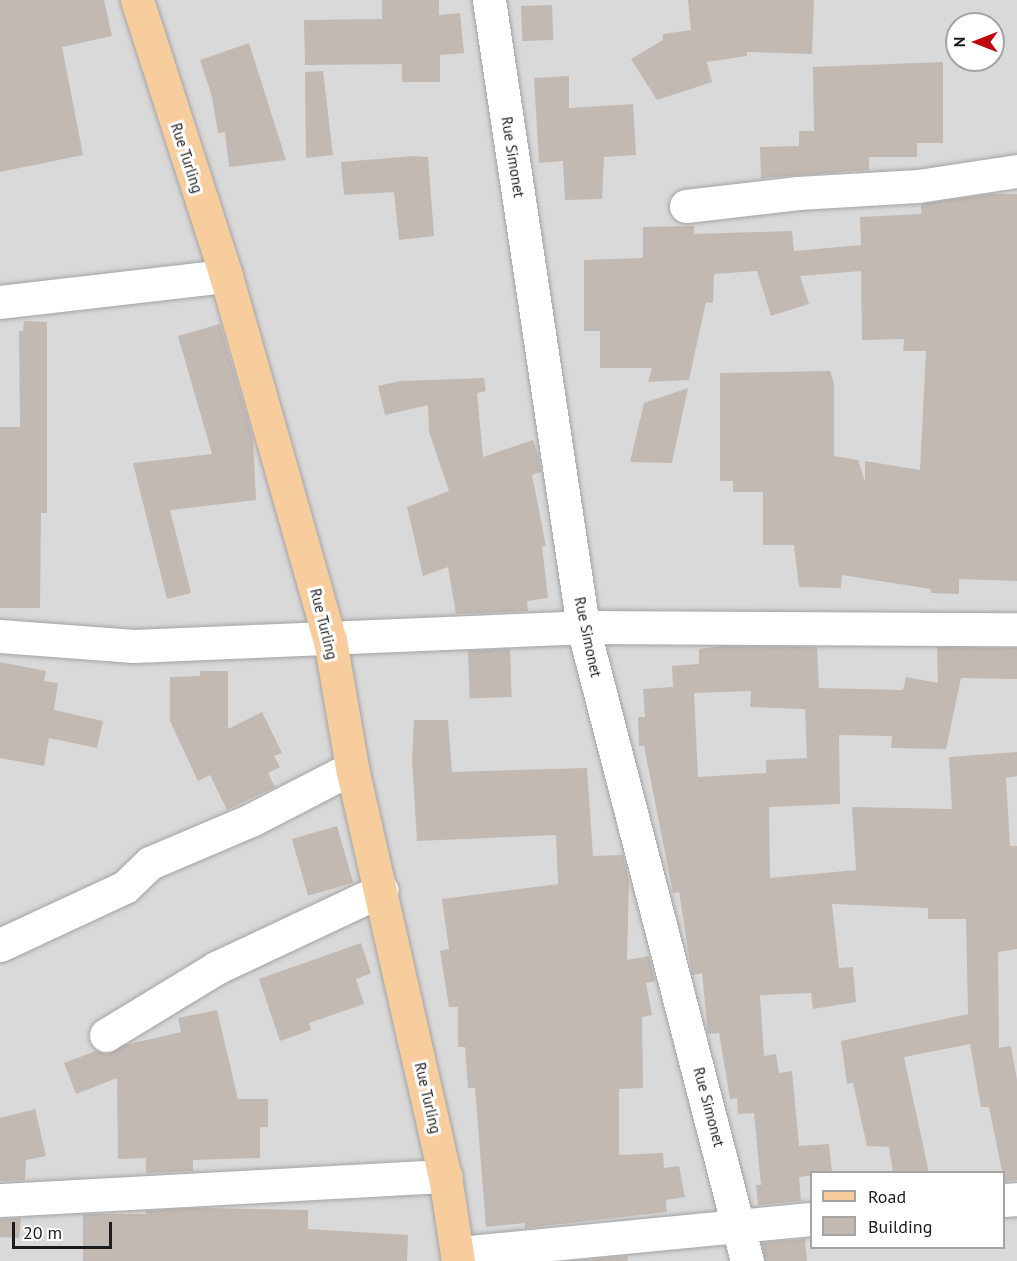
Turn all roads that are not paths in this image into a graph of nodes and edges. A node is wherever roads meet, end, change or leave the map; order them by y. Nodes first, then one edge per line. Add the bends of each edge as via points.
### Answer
1 (137, 0) edge
2 (489, 0) edge
3 (1017, 171) edge
4 (686, 206) dead end
5 (226, 276) junction
6 (0, 302) edge
7 (583, 627) junction
8 (1017, 629) edge
9 (0, 636) edge
10 (330, 640) junction
11 (352, 768) junction
12 (382, 890) junction
13 (0, 945) edge
14 (106, 1035) dead end
15 (446, 1176) junction
16 (0, 1200) edge
17 (810, 1219) edge
18 (740, 1226) junction
19 (458, 1257) edge
20 (747, 1261) edge

1 - 5 main road, Rue Turling
2 - 7 street, Rue Simonet
3 - 4 street via 918,186 798,193
5 - 6 street
5 - 10 main road, Rue Turling
7 - 8 street
7 - 10 street
7 - 18 street, Rue Simonet
9 - 10 street via 134,646
10 - 11 main road, Rue Turling
11 - 12 main road, Rue Turling
11 - 13 street via 253,819 150,863 125,887
12 - 14 street via 216,969
12 - 15 main road, Rue Turling
15 - 16 street
15 - 19 main road, Rue Turling
17 - 18 street
18 - 19 street
18 - 20 street, Rue Simonet

